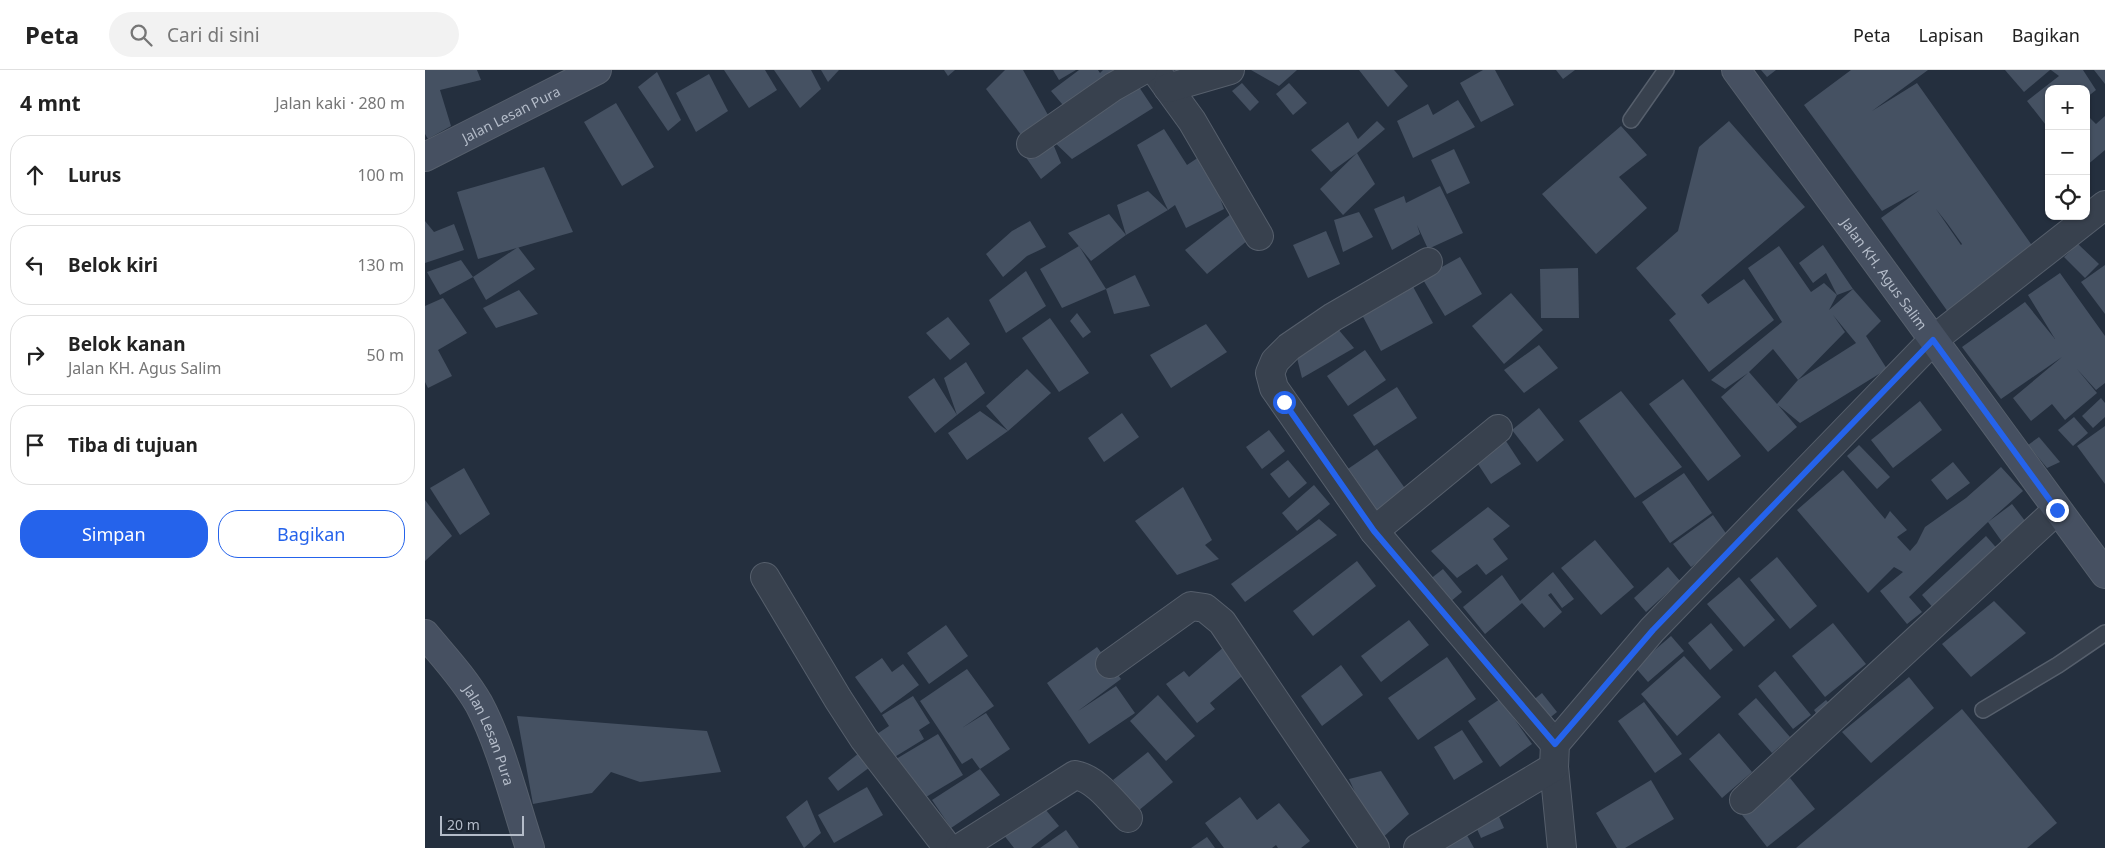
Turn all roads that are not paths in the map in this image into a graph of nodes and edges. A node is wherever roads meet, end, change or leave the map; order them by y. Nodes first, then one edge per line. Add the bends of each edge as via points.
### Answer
1 (1143, 70) edge
2 (1230, 70) edge
3 (1666, 70) edge
4 (1736, 70) edge
5 (587, 72) edge
6 (1161, 79) edge
7 (1631, 120) dead end
8 (1031, 144) dead end
9 (425, 157) edge
10 (2105, 205) edge
11 (1259, 236) dead end
12 (1428, 262) dead end
13 (1933, 340) junction
14 (1498, 430) dead end
15 (2057, 510) junction
16 (1374, 531) junction
17 (2105, 574) edge
18 (765, 577) dead end
19 (2105, 633) edge
20 (425, 634) edge
21 (1110, 664) dead end
22 (1983, 710) dead end
23 (1555, 755) junction
24 (1744, 800) dead end
25 (1128, 818) dead end
26 (530, 848) edge
27 (948, 848) edge
28 (960, 848) edge
29 (1375, 848) edge
30 (1418, 848) edge
31 (1562, 848) edge

1 - 8 street
2 - 6 street
3 - 7 lane
4 - 13 main road, Jalan KH. Agus Salim
5 - 9 main road, Jalan Lesan Pura
6 - 11 street via 1191,120
10 - 13 street
12 - 16 street via 1333,317 1289,347 1275,361 1270,373 1274,388
13 - 15 main road, Jalan KH. Agus Salim
13 - 23 street via 1653,630
14 - 16 street
15 - 17 main road, Jalan KH. Agus Salim
15 - 24 street
16 - 23 street
18 - 27 street via 859,731
19 - 22 lane
20 - 26 main road, Jalan Lesan Pura via 467,685 490,727
21 - 29 street via 1191,606 1205,608 1222,622
23 - 30 street
23 - 31 street
25 - 28 street via 1096,786 1075,775

